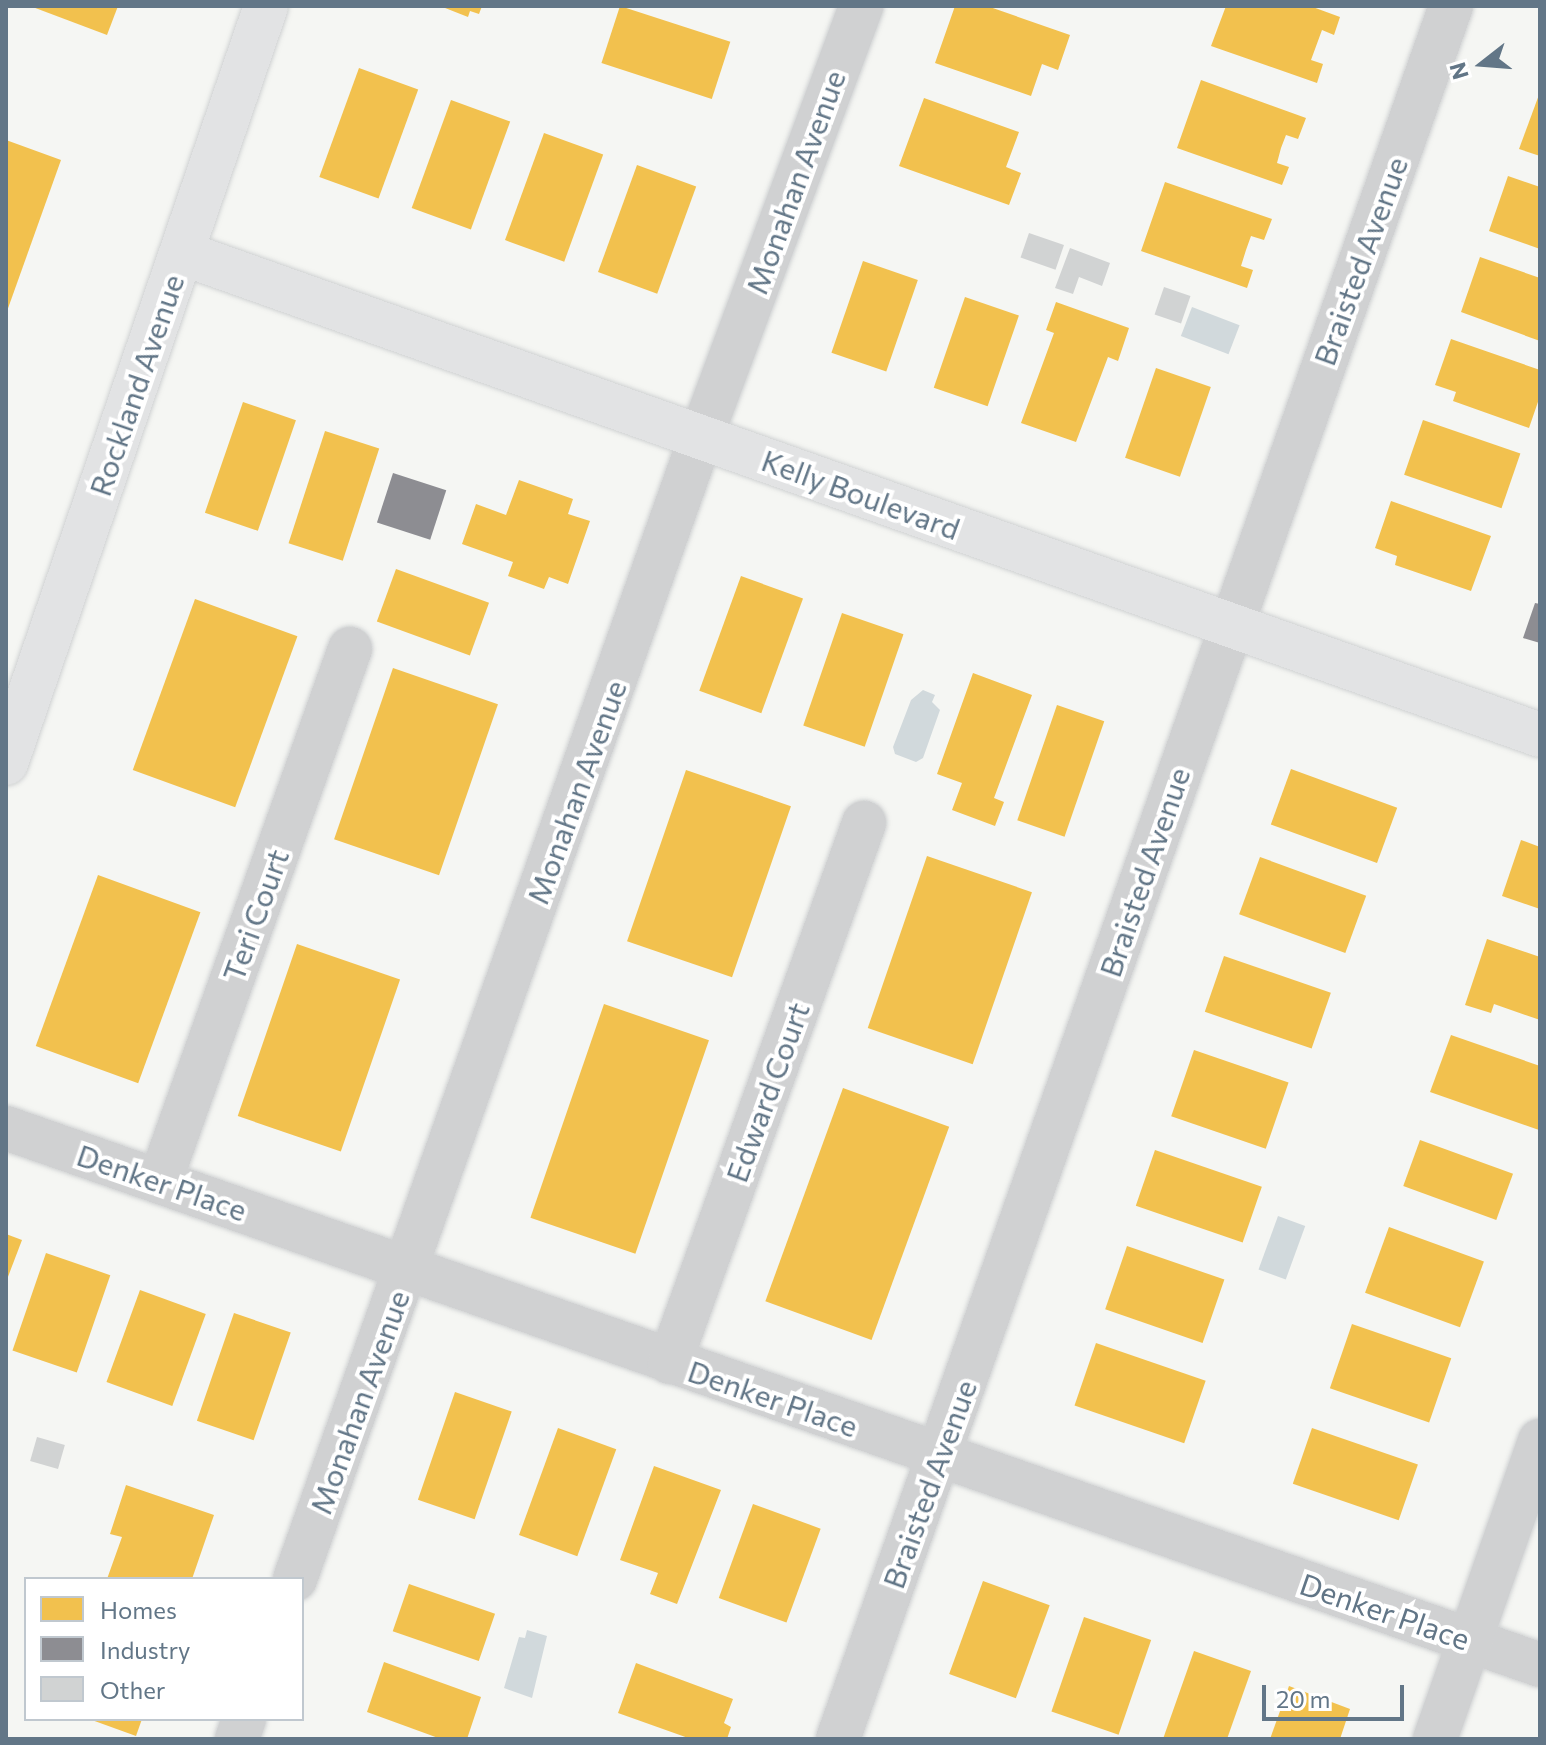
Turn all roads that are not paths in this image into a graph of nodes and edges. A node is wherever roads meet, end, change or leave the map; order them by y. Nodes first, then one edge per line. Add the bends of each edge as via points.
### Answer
1 (266, 6) edge
2 (861, 6) edge
3 (1451, 6) edge
4 (182, 253) junction
5 (701, 437) junction
6 (1230, 626) junction
7 (350, 649) dead end
8 (1540, 735) edge
9 (6, 763) edge
10 (864, 823) dead end
11 (6, 1128) edge
12 (160, 1181) junction
13 (407, 1268) junction
14 (670, 1362) junction
15 (1540, 1441) edge
16 (939, 1455) junction
17 (296, 1577) edge
18 (1470, 1641) junction
19 (1540, 1665) edge
20 (838, 1739) edge
21 (1435, 1739) edge

1 - 4 street, Rockland Avenue
2 - 5 street, Monahan Avenue
3 - 6 street, Braisted Avenue
4 - 5 street, Kelly Boulevard
4 - 9 street, Rockland Avenue
5 - 6 street, Kelly Boulevard
5 - 13 street, Monahan Avenue
6 - 8 street, Kelly Boulevard
6 - 16 street, Braisted Avenue
7 - 12 street, Teri Court
10 - 14 street, Edward Court
11 - 12 street, Denker Place
12 - 13 street, Denker Place
13 - 14 street, Denker Place
13 - 17 street, Monahan Avenue
14 - 16 street, Denker Place
15 - 18 street
16 - 18 street, Denker Place
16 - 20 street, Braisted Avenue
18 - 19 street, Denker Place
18 - 21 street

